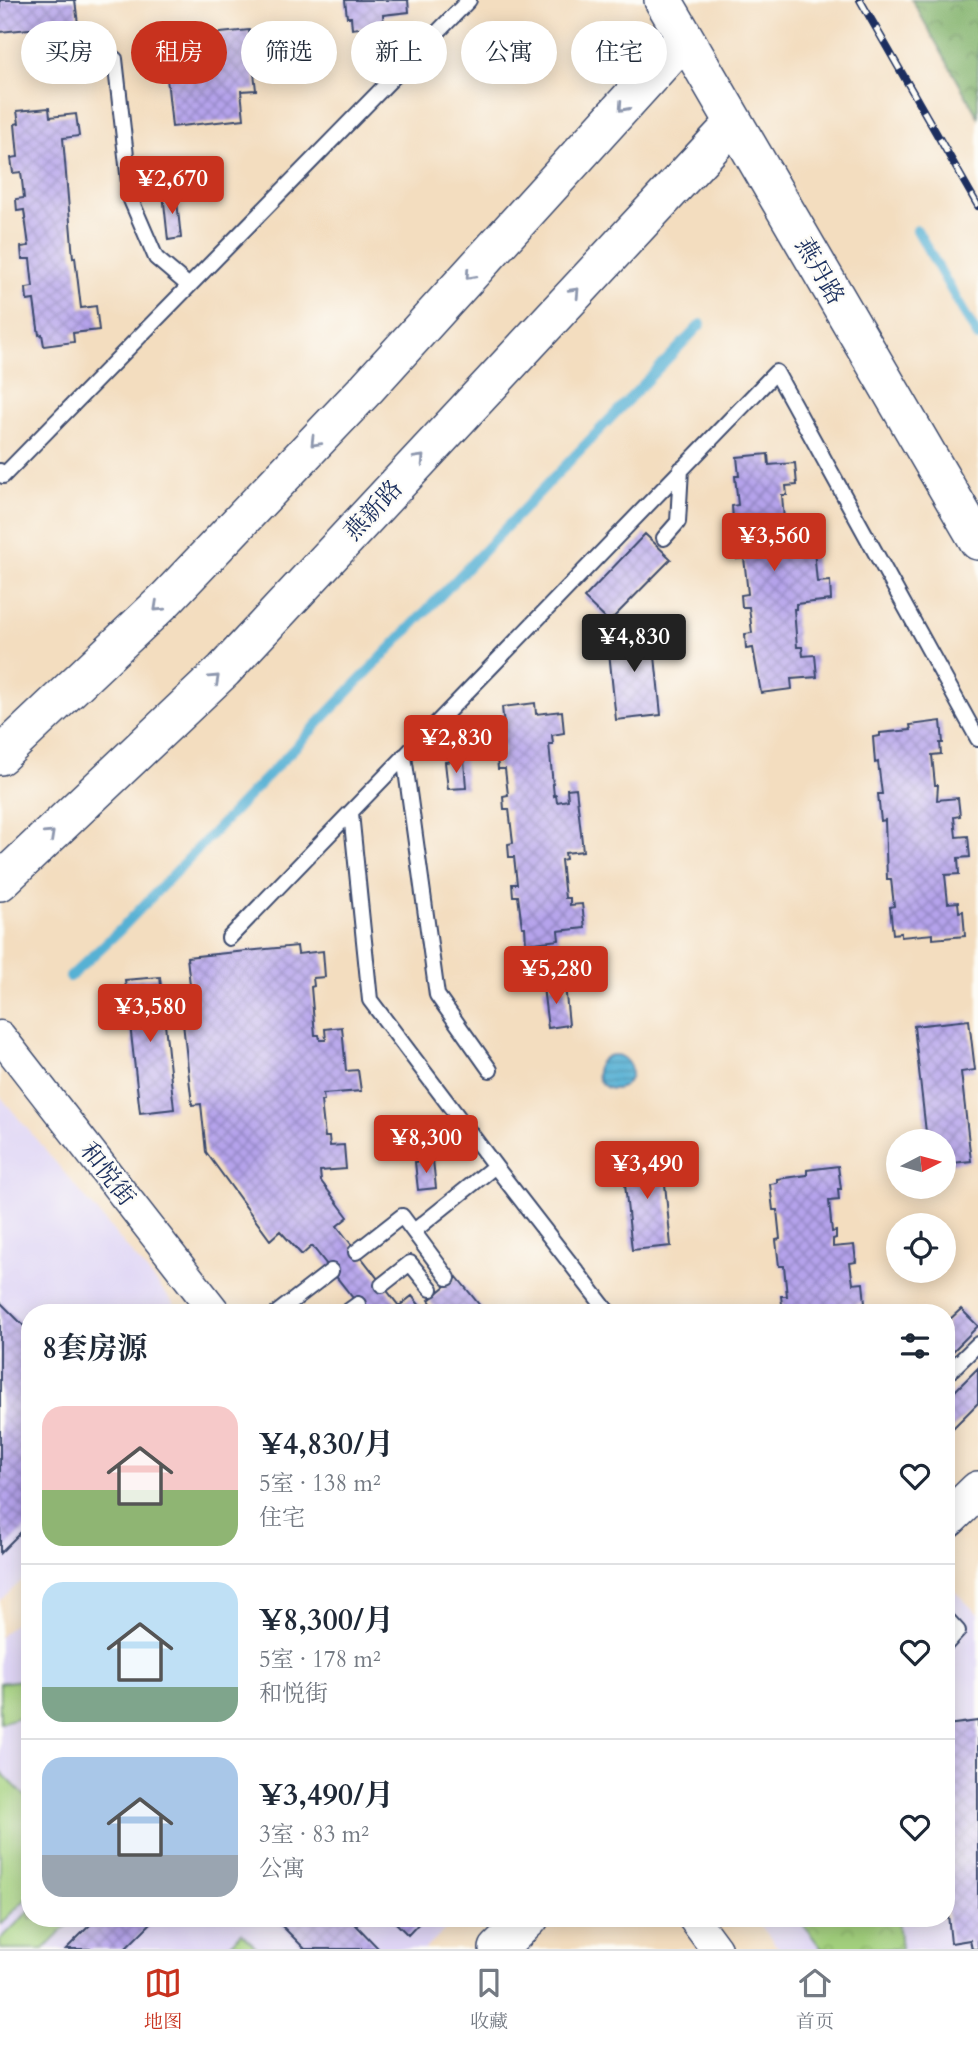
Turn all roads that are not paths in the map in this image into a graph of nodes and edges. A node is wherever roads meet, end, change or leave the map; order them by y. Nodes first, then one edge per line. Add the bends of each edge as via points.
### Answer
1 (469, 0) edge
2 (663, 0) edge
3 (685, 38) junction
4 (117, 77) edge
5 (733, 124) junction
6 (189, 286) junction
7 (681, 469) junction
8 (0, 471) edge
9 (664, 538) dead end
10 (978, 541) edge
11 (978, 739) edge
12 (0, 756) edge
13 (404, 756) junction
14 (351, 813) junction
15 (0, 882) edge
16 (229, 938) dead end
17 (0, 1035) edge
18 (490, 1070) dead end
19 (495, 1166) junction
20 (414, 1231) junction
21 (356, 1252) dead end
22 (331, 1271) dead end
23 (448, 1278) dead end
24 (382, 1284) dead end
25 (431, 1289) dead end
26 (209, 1304) edge
27 (288, 1304) edge
28 (602, 1304) edge
29 (978, 1345) edge
30 (955, 1367) edge
31 (978, 1490) edge
32 (955, 1512) edge
33 (521, 1927) edge
34 (700, 1927) edge
35 (498, 1949) edge
36 (716, 1949) edge

1 - 6 lane
2 - 3 street, 燕丹路
3 - 5 street, 燕丹路
3 -> 12 street via 367,388 167,598
4 - 6 lane via 131,200 156,258
5 - 10 street, 燕丹路
15 -> 5 street, 燕新路 via 224,670
6 - 8 lane via 3,475
7 - 9 lane via 678,522
7 - 11 lane via 776,372
7 - 13 lane
13 - 14 lane
13 - 18 lane via 437,995
14 - 16 lane
14 - 19 lane via 370,1000
17 - 26 street, 和悦街
19 - 20 lane
19 - 28 lane
20 - 21 lane via 402,1216
20 - 23 lane
22 - 27 lane
24 - 25 lane via 410,1263
29 - 30 lane
31 - 32 street
33 - 35 street
34 - 36 street

